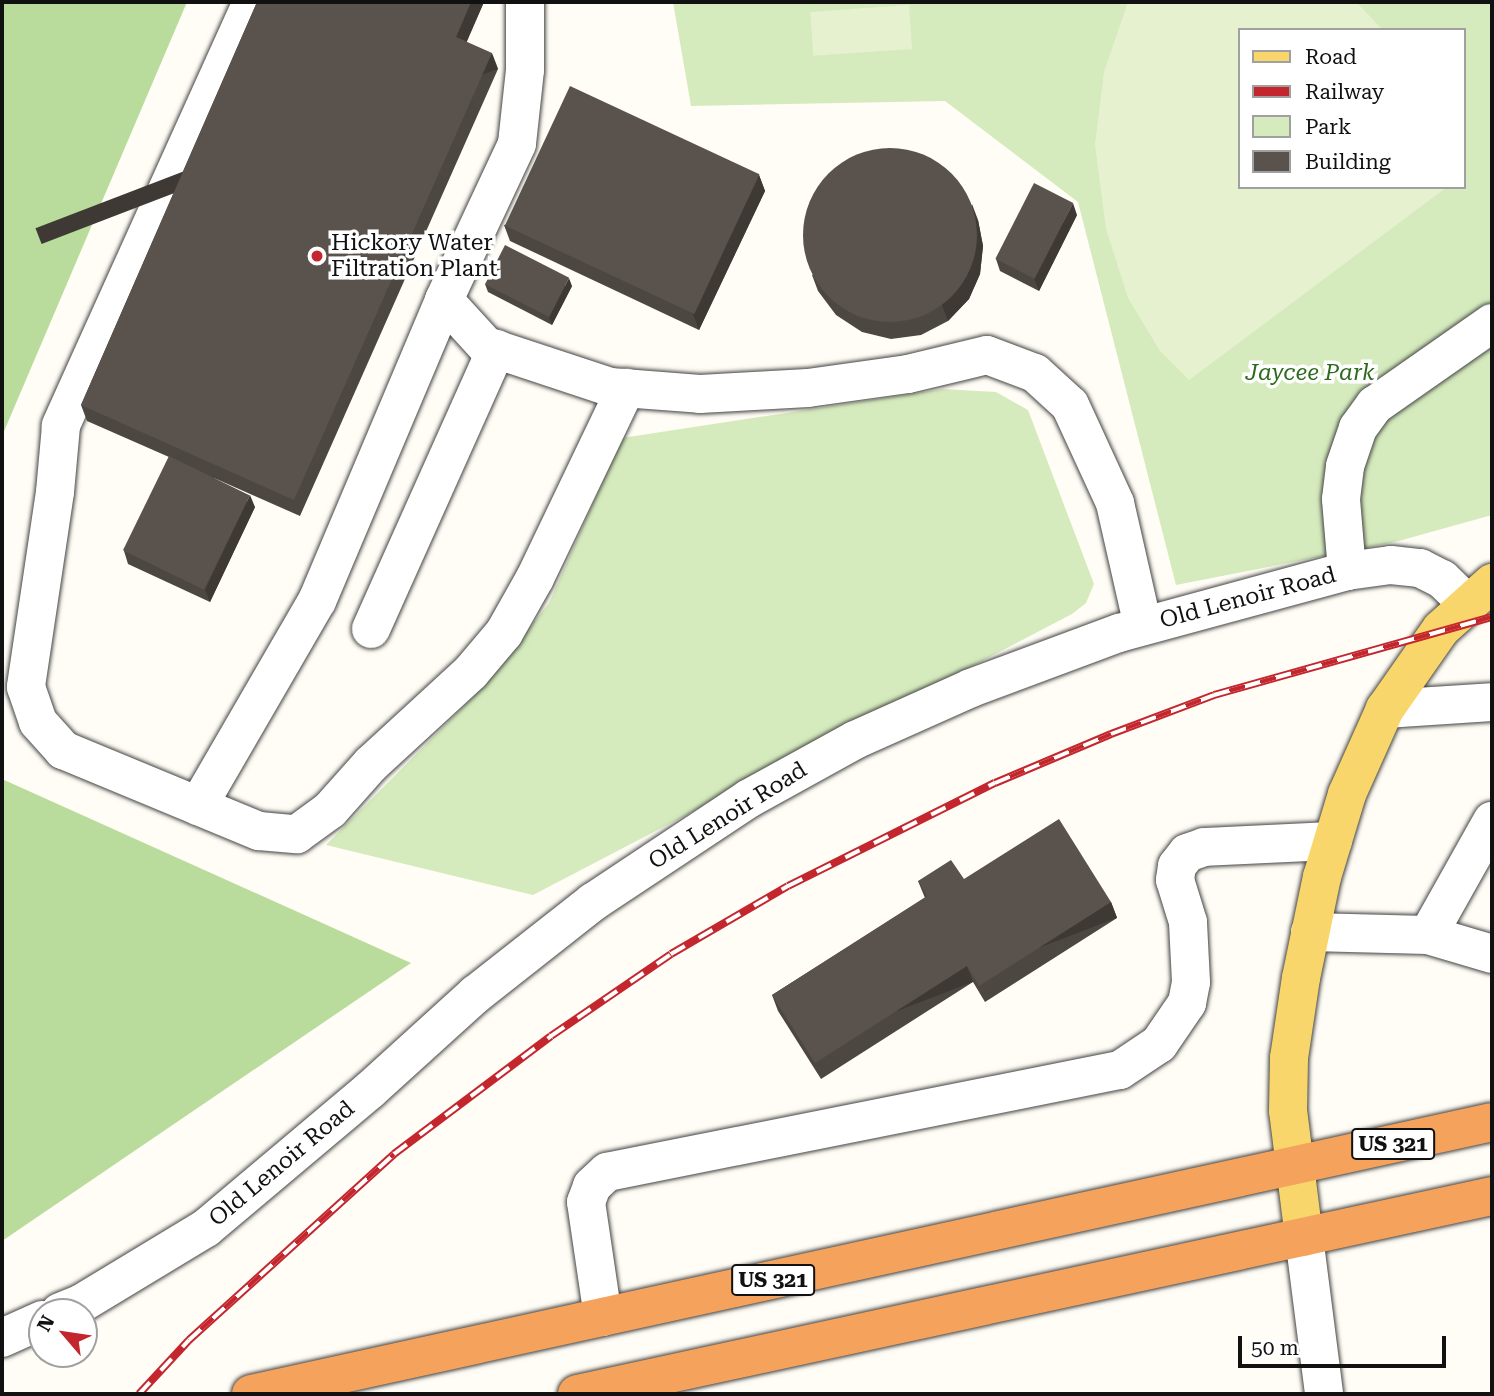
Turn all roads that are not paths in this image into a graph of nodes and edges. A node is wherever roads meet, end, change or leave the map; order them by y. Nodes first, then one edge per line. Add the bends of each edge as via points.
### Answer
1 (252, 2) edge
2 (525, 2) edge
3 (444, 300) junction
4 (1492, 323) edge
5 (496, 349) junction
6 (626, 388) junction
7 (1348, 571) junction
8 (1480, 593) edge
9 (1143, 626) junction
10 (371, 629) dead end
11 (1492, 702) edge
12 (1384, 709) junction
13 (198, 806) junction
14 (1492, 821) edge
15 (1333, 841) junction
16 (1310, 932) junction
17 (1428, 935) junction
18 (1492, 954) edge
19 (1492, 1122) edge
20 (1294, 1166) junction
21 (1492, 1196) edge
22 (1304, 1237) junction
23 (90, 1298) edge
24 (603, 1317) junction
25 (28, 1326) edge
26 (2, 1338) edge
27 (251, 1394) edge
28 (577, 1394) edge
29 (1324, 1394) edge

1 - 13 street via 61,426 26,687 38,722 63,750
2 - 3 street via 525,70 517,144
3 - 5 street via 486,346
3 - 13 street via 317,601
4 - 7 street via 1376,405 1359,428 1345,466 1341,499
5 - 6 street via 610,387
5 - 10 street
6 - 9 street via 700,394 808,388 908,374 988,355 1035,373 1070,405 1115,503
6 - 13 street via 504,633 471,672 371,764 330,810 297,834 259,831
7 - 8 street, Old Lenoir Road via 1391,565 1420,568
7 - 9 street, Old Lenoir Road
8 - 12 main road via 1412,667
9 - 23 street, Old Lenoir Road via 971,688 855,740 748,799 542,941 206,1228
11 - 12 street
12 - 15 main road via 1352,781
14 - 17 street
15 - 16 main road
15 - 24 street via 1204,847 1187,853 1177,866 1175,880 1188,922 1191,982 1187,1003 1159,1044 1120,1070 607,1172 592,1186 586,1202
16 - 17 street
16 - 20 main road via 1289,1058
17 - 18 street
19 - 20 highway, US 321
20 - 22 main road
20 - 24 highway, US 321
21 - 22 highway
22 - 28 highway
22 - 29 street
24 - 27 highway, US 321
25 - 26 street

